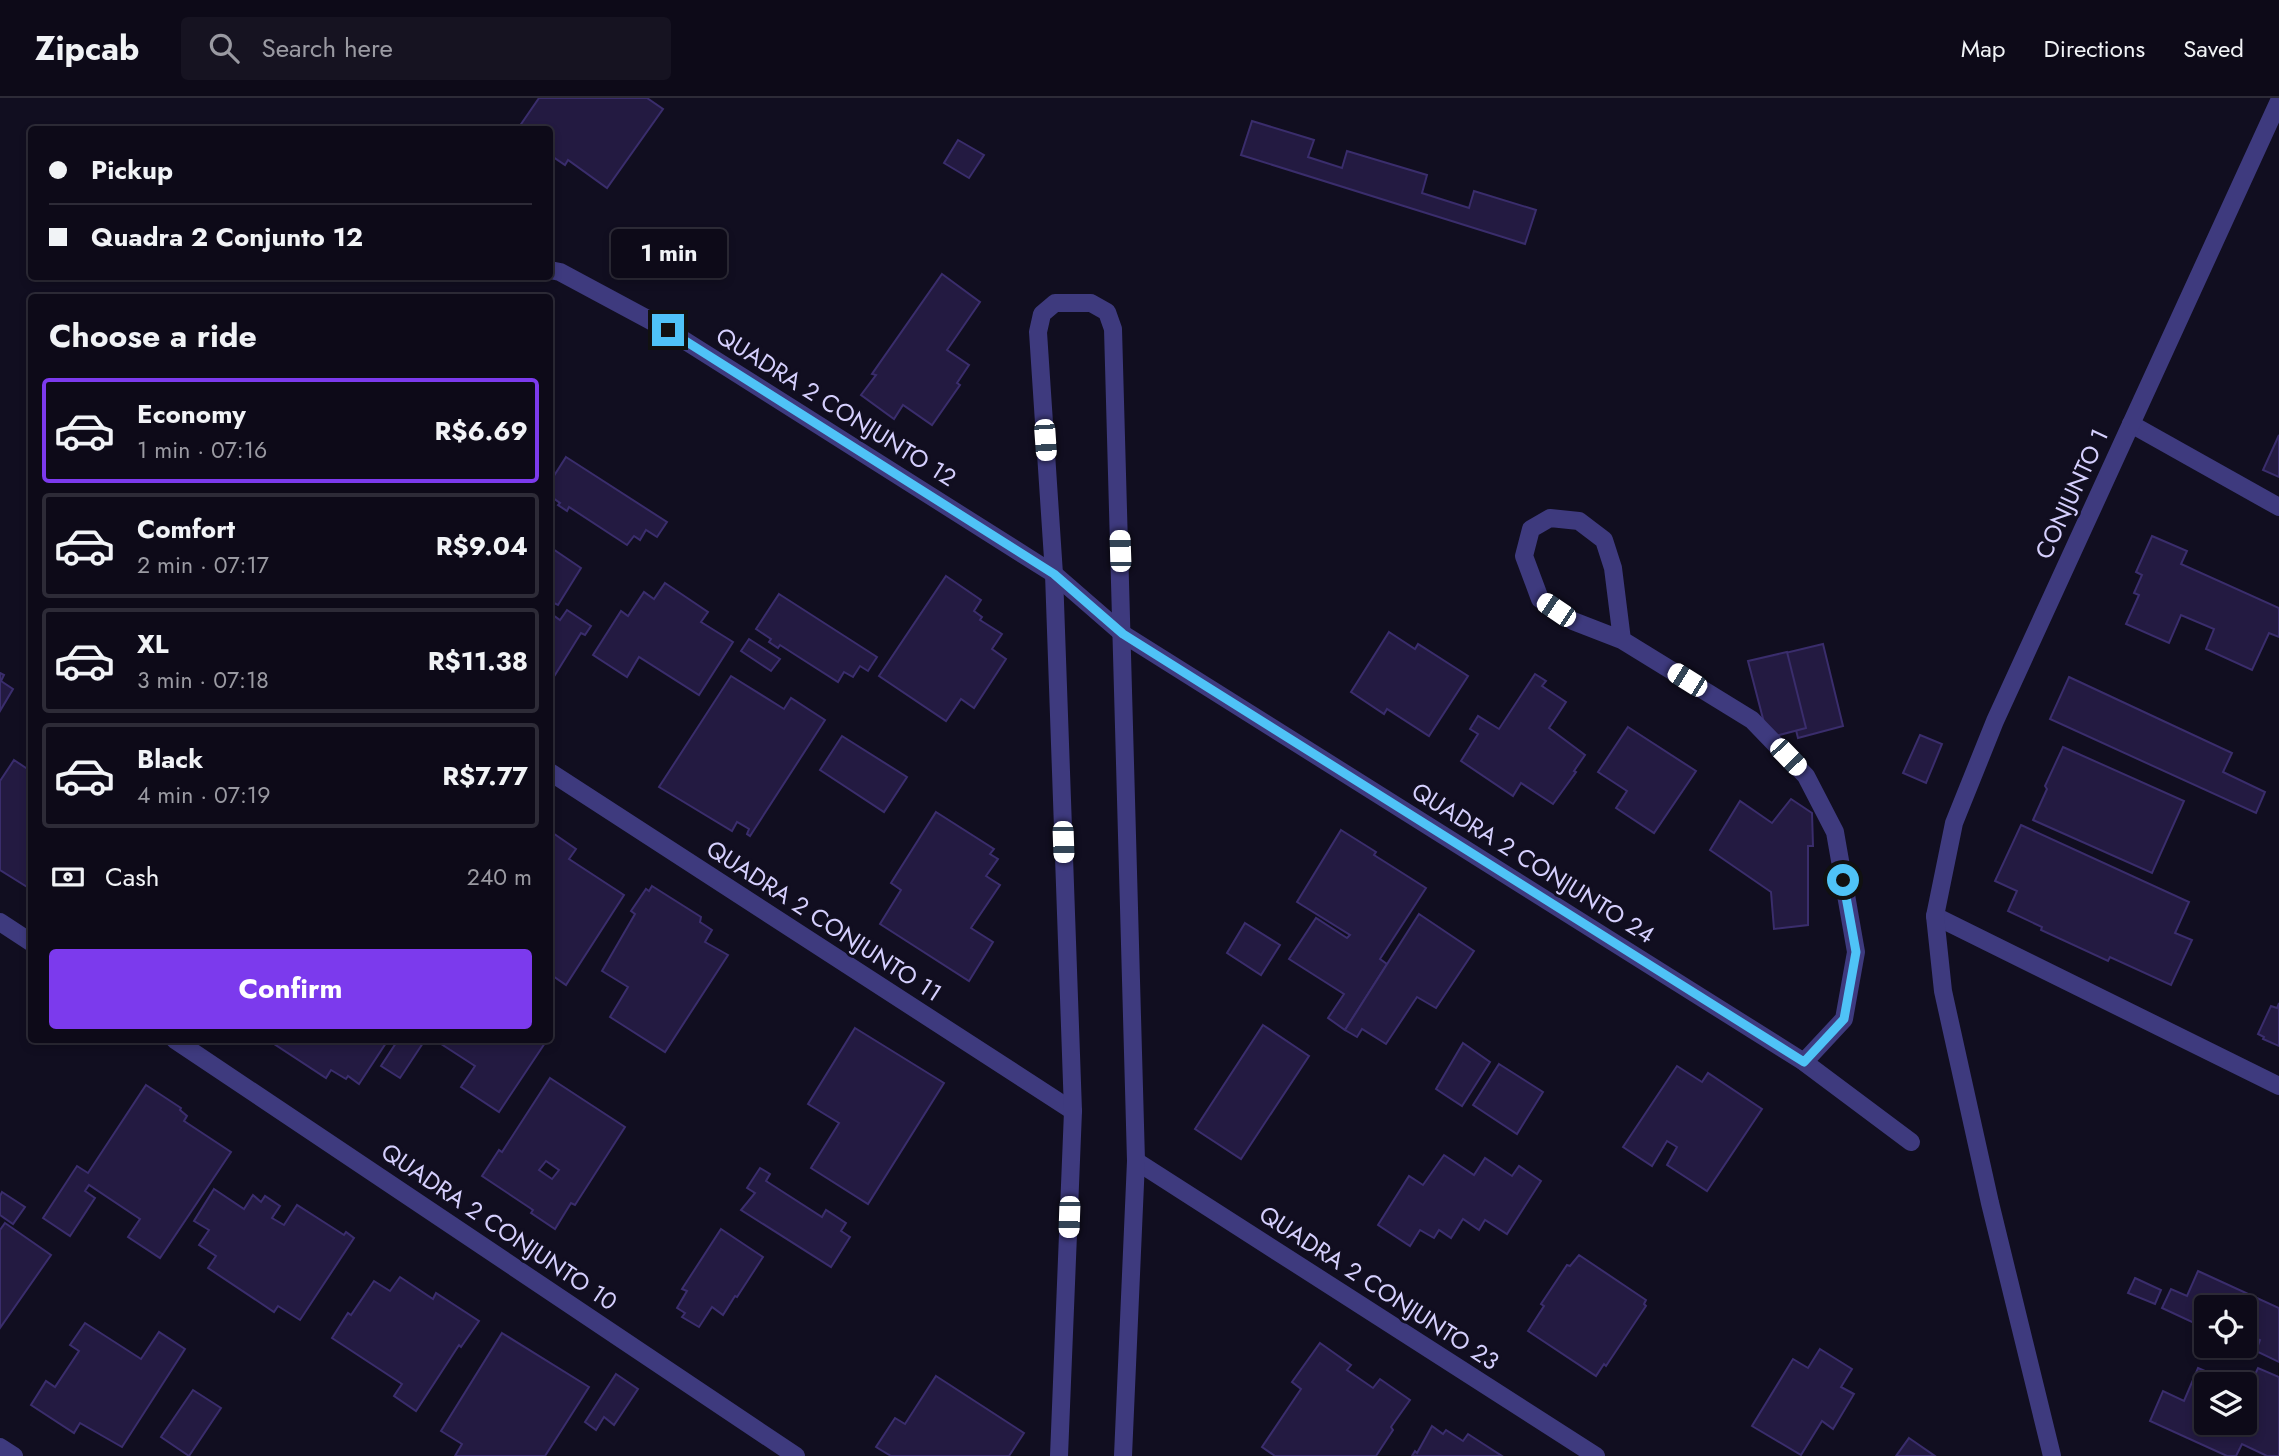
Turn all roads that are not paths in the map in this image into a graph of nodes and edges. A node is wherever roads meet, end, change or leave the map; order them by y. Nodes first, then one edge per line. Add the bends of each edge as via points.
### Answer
1 (2279, 101) edge
2 (553, 271) edge
3 (2131, 424) junction
4 (2279, 507) edge
5 (1054, 574) junction
6 (1123, 634) junction
7 (1622, 640) junction
8 (553, 774) edge
9 (1935, 916) junction
10 (0, 922) edge
11 (28, 940) edge
12 (179, 1043) edge
13 (1804, 1062) junction
14 (2279, 1086) edge
15 (1073, 1111) junction
16 (1911, 1142) dead end
17 (1136, 1161) junction
18 (0, 1447) edge
19 (14, 1456) edge
20 (796, 1456) edge
21 (1059, 1456) edge
22 (1123, 1456) edge
23 (1596, 1456) edge
24 (2052, 1456) edge

1 - 3 street, CONJUNTO 1
2 - 5 street, QUADRA 2 CONJUNTO 12 via 668,330
3 - 4 street
3 - 9 street, CONJUNTO 1 via 1995,721 1954,823
5 - 6 street, QUADRA 2 CONJUNTO 12
5 - 6 street via 1038,332 1042,314 1055,303 1091,303 1107,312 1113,330
5 - 15 street
6 - 13 street, QUADRA 2 CONJUNTO 24
6 - 17 street
7 - 7 street via 1573,621 1540,599 1524,556 1531,530 1550,518 1578,521 1604,540 1613,568
7 - 13 street via 1752,720 1806,776 1835,832 1856,952 1844,1019
8 - 15 street, QUADRA 2 CONJUNTO 11
9 - 14 street
9 - 24 street, CONJUNTO 1 via 1943,991
10 - 11 street
12 - 20 street, QUADRA 2 CONJUNTO 10
13 - 16 street, QUADRA 2 CONJUNTO 24
15 - 21 street
17 - 22 street
17 - 23 street, QUADRA 2 CONJUNTO 23
18 - 19 street

